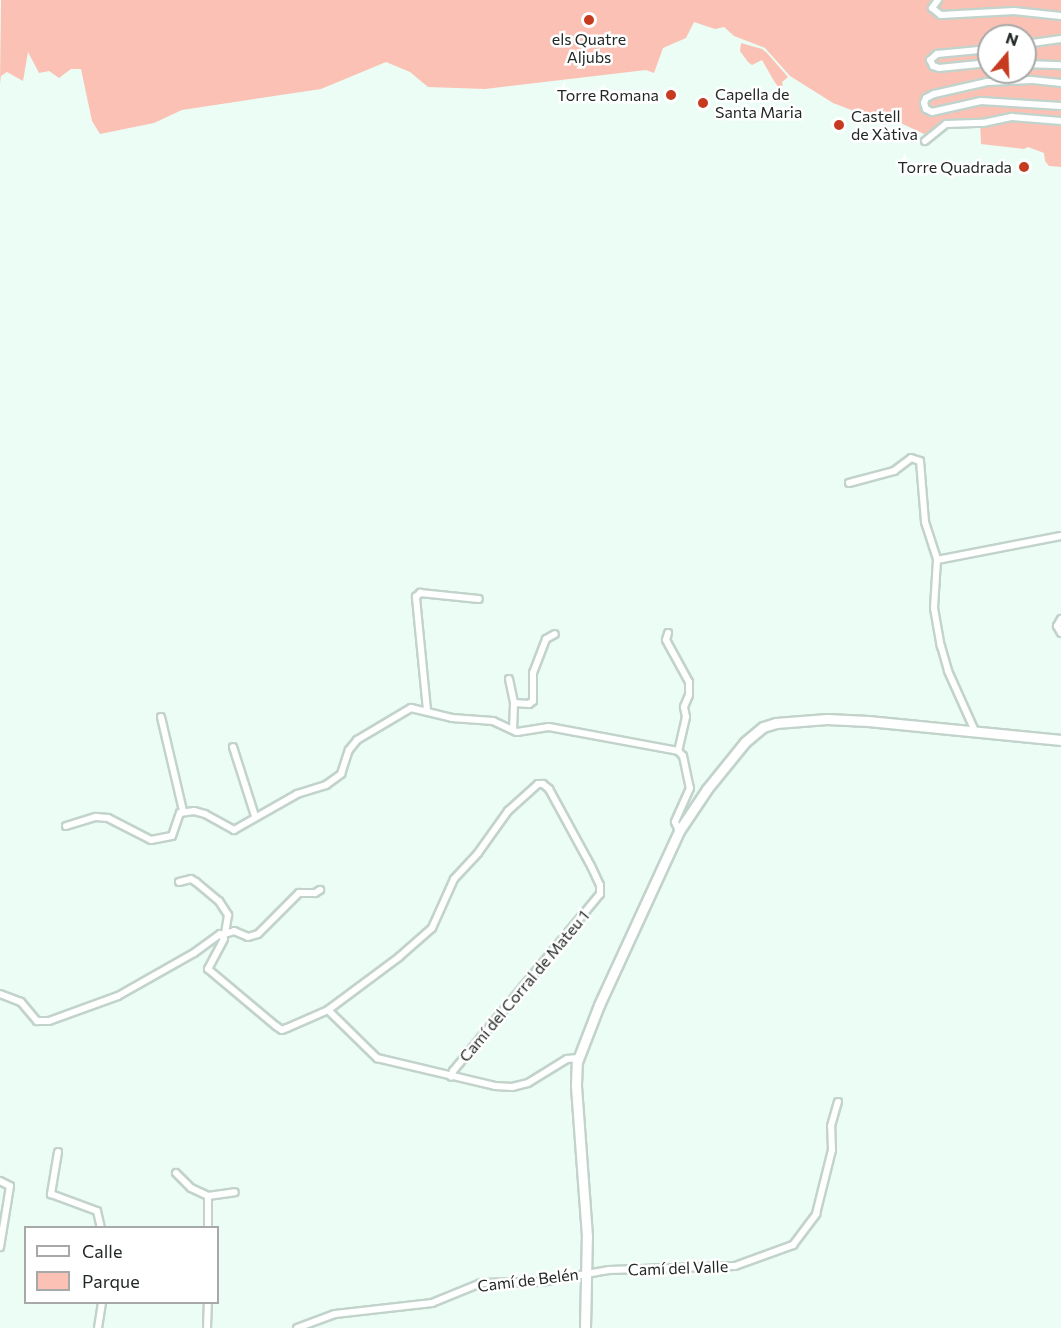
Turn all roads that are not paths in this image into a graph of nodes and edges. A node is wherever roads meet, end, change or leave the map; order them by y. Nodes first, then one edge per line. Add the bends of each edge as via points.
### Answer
1 (938, 0) edge
2 (1061, 16) edge
3 (1061, 39) edge
4 (1037, 42) edge
5 (977, 50) edge
6 (977, 64) edge
7 (1037, 64) edge
8 (1061, 65) edge
9 (1061, 83) edge
10 (1061, 106) edge
11 (1061, 121) edge
12 (925, 141) dead end
13 (849, 483) dead end
14 (1061, 536) edge
15 (937, 560) junction
16 (478, 599) dead end
17 (1061, 619) edge
18 (669, 633) dead end
19 (1061, 633) edge
20 (555, 634) dead end
21 (509, 679) dead end
22 (514, 703) junction
23 (427, 710) junction
24 (161, 717) dead end
25 (513, 730) junction
26 (975, 731) junction
27 (1061, 740) edge
28 (233, 747) dead end
29 (678, 751) junction
30 (183, 811) junction
31 (255, 816) junction
32 (66, 826) dead end
33 (679, 831) junction
34 (179, 882) dead end
35 (320, 890) dead end
36 (223, 934) junction
37 (0, 994) edge
38 (328, 1010) junction
39 (578, 1058) junction
40 (451, 1077) junction
41 (838, 1102) dead end
42 (58, 1152) dead end
43 (176, 1173) dead end
44 (0, 1181) edge
45 (235, 1192) dead end
46 (208, 1196) junction
47 (101, 1226) edge
48 (208, 1226) edge
49 (0, 1247) edge
50 (586, 1273) junction
51 (102, 1304) edge
52 (208, 1304) edge
53 (98, 1328) edge
54 (207, 1328) edge
55 (297, 1328) edge
56 (585, 1328) edge

1 - 2 street via 932,8 941,15 1014,10
3 - 4 street
5 - 6 street via 937,54 930,60 939,68
7 - 8 street
9 - 10 street via 987,82 934,94 924,103 932,111 981,101
11 - 12 street via 1012,117 946,124
13 - 15 street via 894,471 911,458 920,461 925,522
14 - 15 street
15 - 26 street via 934,608 940,646
16 - 23 street via 420,593 416,597
17 - 19 street via 1057,626
18 - 29 street via 666,640 689,682
20 - 22 street via 546,639 533,673 533,701
21 - 22 street
22 - 25 street
23 - 25 street via 452,718 493,721
23 - 31 street via 403,710 357,740 341,774 326,785 297,794
24 - 30 street
25 - 29 street via 529,732 549,727
26 - 27 main road
26 - 33 main road via 827,719 763,727 745,742 707,789
28 - 31 street
29 - 33 street via 683,756 690,788 675,822
30 - 31 street via 205,814 234,830
30 - 32 street via 172,836 151,840 108,818 96,817
33 - 39 main road
34 - 36 street via 191,879 219,901 228,915
35 - 36 street via 299,893 258,934
36 - 37 street via 118,996 49,1021 37,1021 21,1002
36 - 38 street via 208,969 276,1026 282,1030
38 - 40 street via 377,1058
38 - 40 street, Camí del Corral de Mateu 1 via 432,928 453,879 478,853 508,811 538,784 543,784 591,866 600,885 599,896
39 - 40 street via 567,1059 521,1086 495,1086
39 - 50 main road
41 - 50 street, Camí del Valle via 831,1126 832,1150 816,1214 793,1245 735,1266
42 - 47 street via 49,1191 97,1211
43 - 46 street via 190,1188
44 - 49 street via 10,1186
45 - 46 street
46 - 48 street
50 - 55 street, Camí de Belén via 518,1284 481,1283 432,1303 334,1314
50 - 56 main road
51 - 53 street
52 - 54 street

